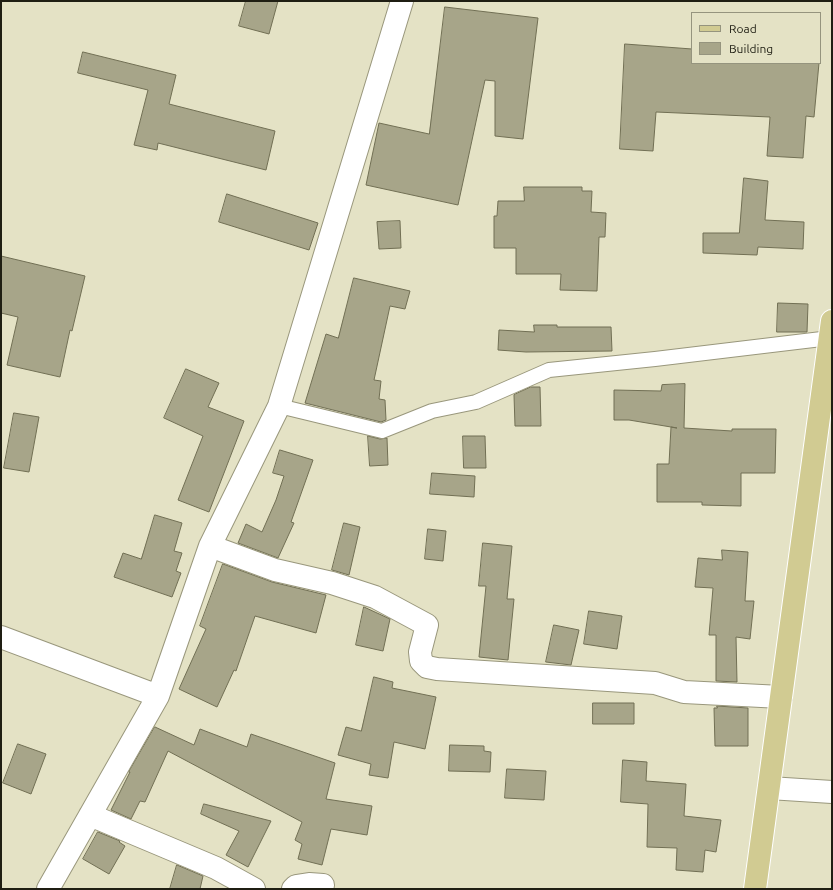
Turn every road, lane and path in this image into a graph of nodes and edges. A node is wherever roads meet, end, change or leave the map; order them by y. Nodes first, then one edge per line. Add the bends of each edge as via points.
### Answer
1 (402, 1) edge
2 (831, 330) edge
3 (279, 406) junction
4 (210, 546) junction
5 (1, 637) edge
6 (158, 696) junction
7 (781, 697) junction
8 (769, 788) junction
9 (832, 792) edge
10 (90, 815) junction
11 (323, 884) dead end
12 (48, 889) edge
13 (254, 889) edge
14 (293, 889) edge
15 (755, 889) edge

1 - 3 street
2 - 3 lane via 655,359 549,370 476,402 432,411 382,431
2 - 7 main road
3 - 4 street
4 - 6 street
4 - 7 street via 275,570 332,583 375,597 427,625 420,652 421,661 427,667 610,679 655,683 684,692
5 - 6 street
6 - 10 street
7 - 8 main road
8 - 9 street
8 - 15 main road
10 - 12 street
10 - 13 street via 216,868
11 - 14 street via 296,886

